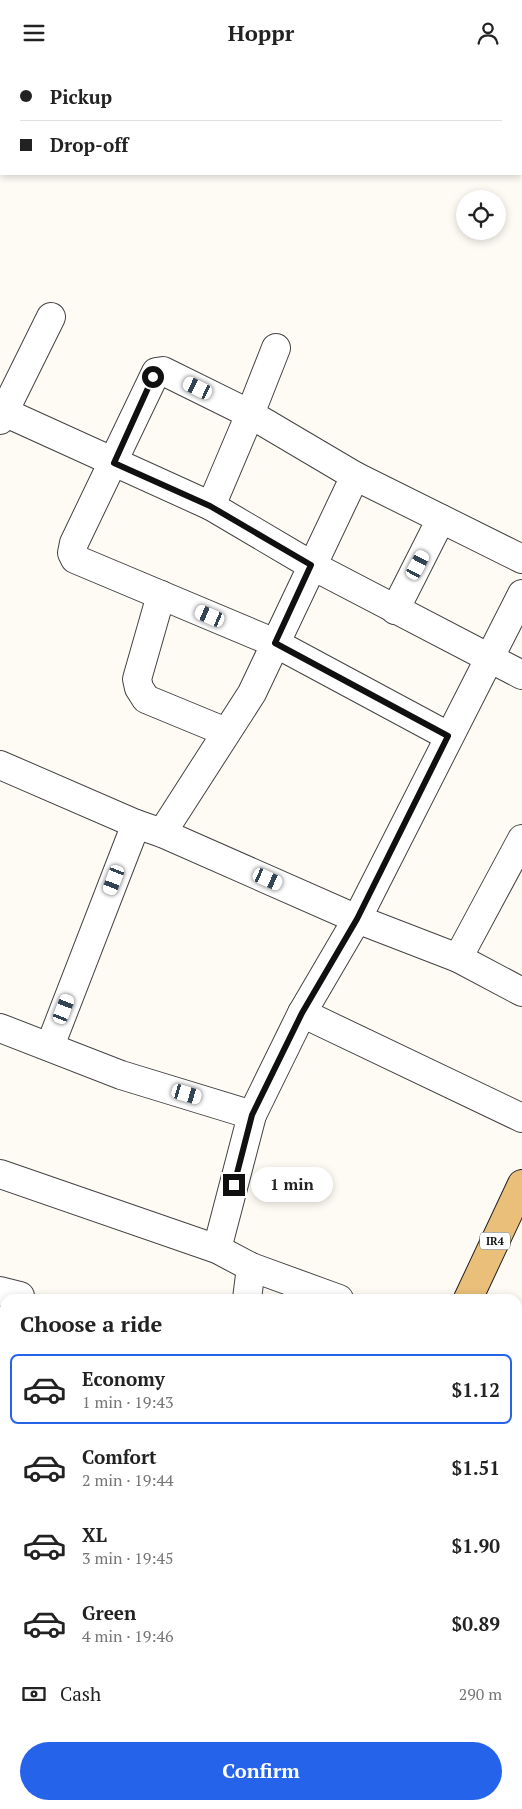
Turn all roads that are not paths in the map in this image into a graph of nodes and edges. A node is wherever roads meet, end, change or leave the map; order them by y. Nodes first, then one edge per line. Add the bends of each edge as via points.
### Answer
1 (51, 317) dead end
2 (276, 348) dead end
3 (250, 414) junction
4 (2, 416) edge
5 (114, 463) junction
6 (355, 477) junction
7 (210, 506) junction
8 (441, 519) junction
9 (522, 559) edge
10 (311, 565) junction
11 (522, 594) edge
12 (161, 595) junction
13 (394, 610) junction
14 (275, 643) junction
15 (490, 660) junction
16 (522, 675) edge
17 (226, 733) junction
18 (448, 736) junction
19 (0, 765) edge
20 (136, 825) junction
21 (162, 833) junction
22 (522, 839) edge
23 (357, 919) junction
24 (458, 958) junction
25 (522, 992) edge
26 (302, 1013) junction
27 (0, 1028) edge
28 (50, 1046) junction
29 (252, 1115) junction
30 (522, 1118) edge
31 (0, 1174) edge
32 (522, 1184) edge
33 (217, 1249) junction
34 (251, 1267) junction
35 (248, 1294) edge
36 (325, 1294) edge
37 (470, 1294) edge

1 - 4 street
2 - 3 street
3 - 5 street via 163,371 156,372
3 - 6 street
3 - 7 street
4 - 5 street
5 - 7 street
5 - 12 street via 72,553 75,559
6 - 8 street
6 - 10 street
7 - 10 street
8 - 9 street
8 - 13 street
10 - 13 street
10 - 14 street
11 - 15 street
12 - 14 street
12 - 17 street via 137,679 139,689 146,699
13 - 15 street
14 - 17 street via 252,693
14 - 18 street
15 - 16 street
15 - 18 street
17 - 21 street
18 - 23 street
19 - 20 street
20 - 21 street
20 - 28 street
21 - 23 street
22 - 24 street
23 - 24 street
23 - 26 street
24 - 25 street
26 - 29 street
26 - 30 street
27 - 28 street
28 - 29 street via 121,1075
29 - 33 street
31 - 33 street
32 - 37 main road, IR4
33 - 34 street
34 - 35 street
34 - 36 street

